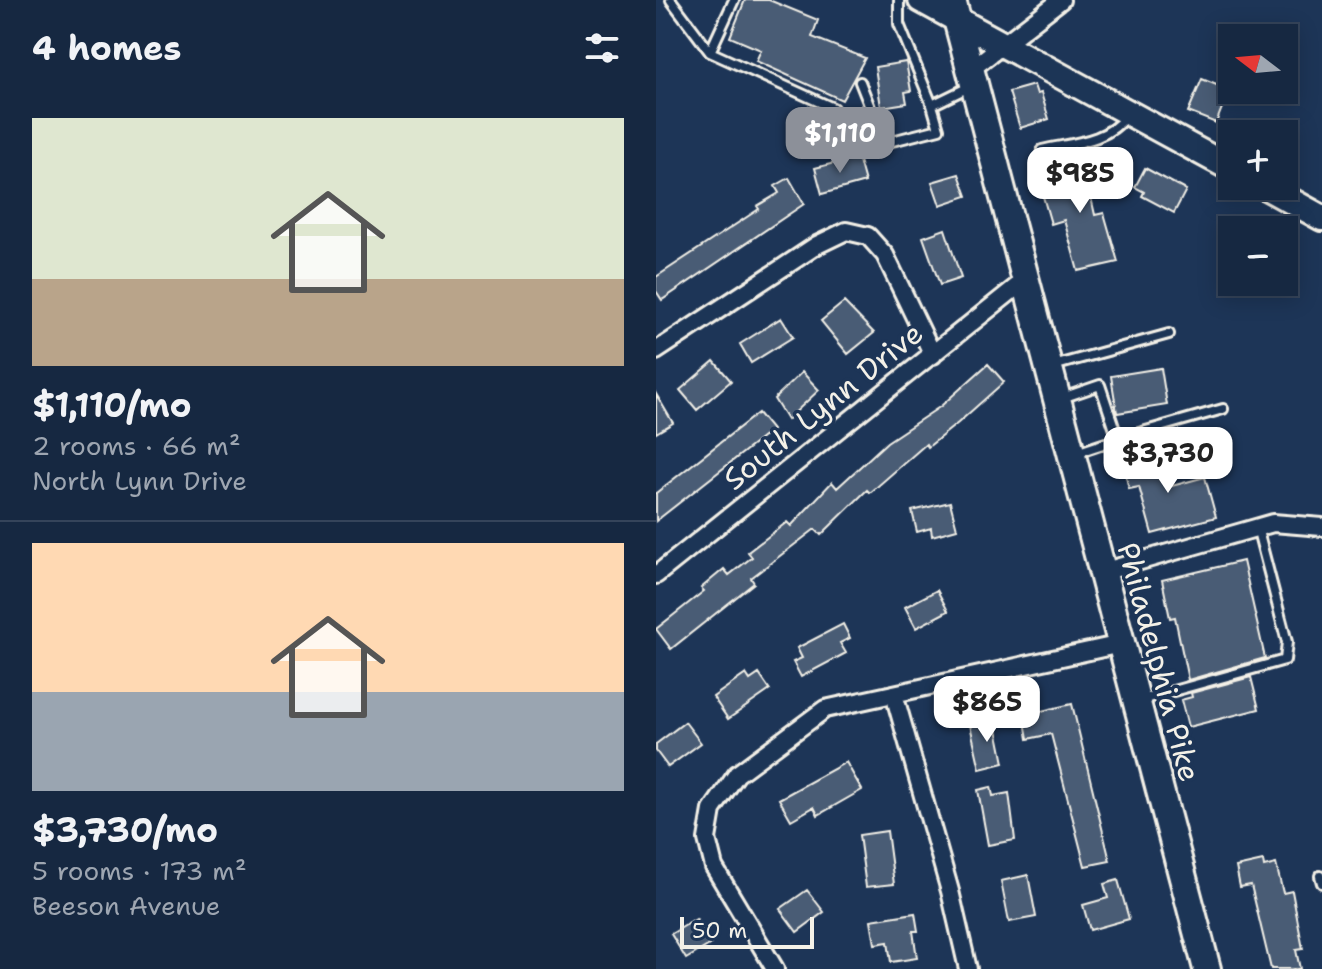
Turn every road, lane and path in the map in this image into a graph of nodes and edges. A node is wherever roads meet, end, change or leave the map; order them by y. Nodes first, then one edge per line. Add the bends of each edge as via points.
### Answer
1 (671, 0) edge
2 (734, 0) edge
3 (899, 0) edge
4 (921, 0) edge
5 (1061, 0) edge
6 (954, 10) edge
7 (1005, 45) junction
8 (710, 52) junction
9 (972, 77) junction
10 (860, 82) dead end
11 (932, 105) junction
12 (833, 108) dead end
13 (1129, 112) junction
14 (1042, 150) dead end
15 (1218, 161) edge
16 (1289, 200) edge
17 (1322, 218) edge
18 (1025, 280) junction
19 (1169, 334) dead end
20 (656, 351) edge
21 (933, 355) junction
22 (1049, 367) junction
23 (1057, 400) junction
24 (1223, 409) dead end
25 (1118, 439) junction
26 (1071, 455) junction
27 (1257, 527) junction
28 (1322, 527) edge
29 (1102, 572) junction
30 (656, 575) edge
31 (1121, 644) junction
32 (894, 694) junction
33 (1137, 701) junction
34 (775, 969) edge
35 (968, 969) edge
36 (1207, 969) edge

1 - 8 lane
2 - 8 lane
3 - 11 lane via 899,24
4 - 6 main road
5 - 7 street
6 - 7 main road
6 - 9 main road, Philadelphia Pike
7 - 9 street
7 - 13 main road
8 - 12 lane
9 - 11 lane
9 - 18 main road, Philadelphia Pike
10 - 11 lane via 884,143 939,129
13 - 14 lane via 1106,135
13 - 15 main road
16 - 17 main road
18 - 21 street, South Lynn Drive
18 - 22 main road, Philadelphia Pike
19 - 22 lane
20 - 21 street via 846,231 868,236 885,255
21 - 30 street, South Lynn Drive
22 - 23 main road, Philadelphia Pike
23 - 25 lane via 1100,385
23 - 26 main road, Philadelphia Pike
24 - 25 lane
25 - 26 lane
26 - 29 main road, Philadelphia Pike
27 - 28 street via 1289,522
27 - 29 street
27 - 33 lane via 1287,642 1281,663
29 - 31 main road, Philadelphia Pike
31 - 32 street
31 - 33 main road, Philadelphia Pike
32 - 34 street via 825,709 737,774 712,810 707,839 714,867
32 - 35 street
33 - 36 main road, Philadelphia Pike

